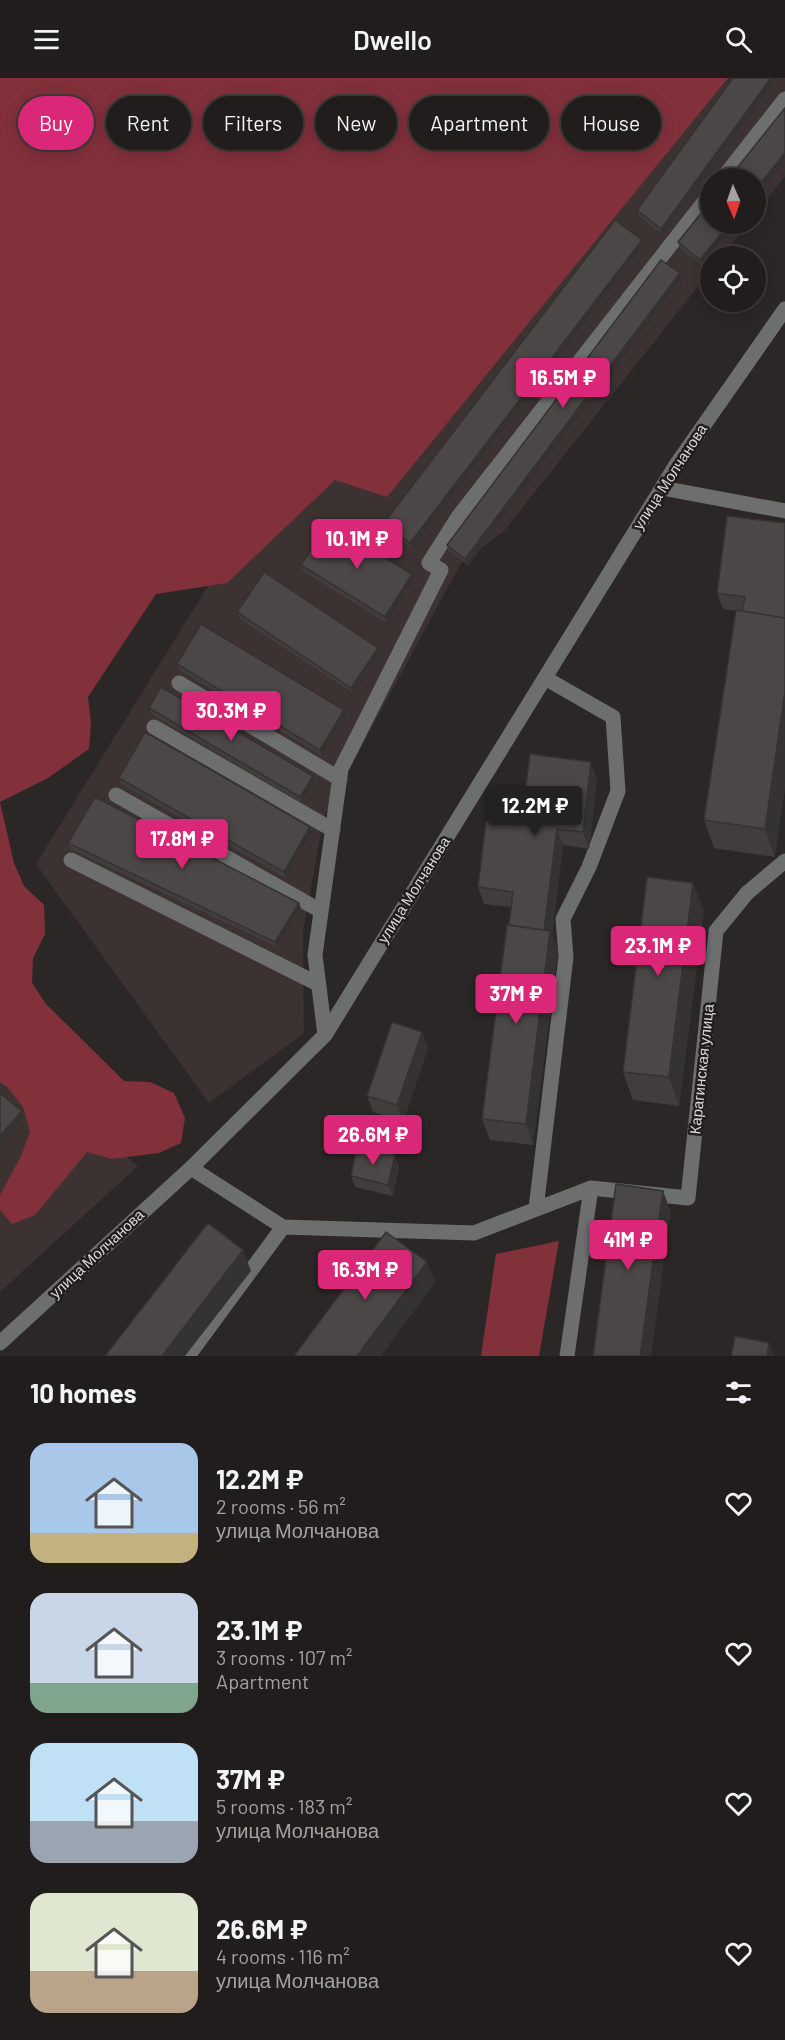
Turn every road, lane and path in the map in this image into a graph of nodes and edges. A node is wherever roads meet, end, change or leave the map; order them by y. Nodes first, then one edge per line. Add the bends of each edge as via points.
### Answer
1 (785, 99) edge
2 (731, 168) edge
3 (700, 207) edge
4 (785, 309) edge
5 (662, 488) junction
6 (785, 511) edge
7 (545, 678) junction
8 (179, 683) dead end
9 (154, 727) dead end
10 (340, 779) junction
11 (116, 795) dead end
12 (333, 830) junction
13 (71, 860) dead end
14 (785, 861) edge
15 (321, 911) junction
16 (318, 984) junction
17 (325, 1035) junction
18 (191, 1168) junction
19 (591, 1188) junction
20 (536, 1209) junction
21 (283, 1227) junction
22 (399, 1231) junction
23 (385, 1250) edge
24 (0, 1343) edge
25 (188, 1356) edge
26 (567, 1356) edge

1 - 2 street
3 - 10 street via 458,517 434,554 429,563 441,570 341,769
4 - 5 street, улица Молчанова
5 - 6 street
5 - 7 street, улица Молчанова
7 - 17 street, улица Молчанова
7 - 20 street via 613,717 618,791 589,867 563,920 566,957
8 - 10 street
9 - 12 street
10 - 12 street
11 - 15 street
12 - 15 street
13 - 16 street
14 - 19 street, Карагинская улица via 747,893 716,931 688,1198
15 - 16 street via 315,955
16 - 17 street
17 - 18 street, улица Молчанова
18 - 21 street
18 - 24 street, улица Молчанова
19 - 20 street
19 - 26 street
20 - 22 street via 474,1233
21 - 22 street
21 - 25 street
22 - 23 street

